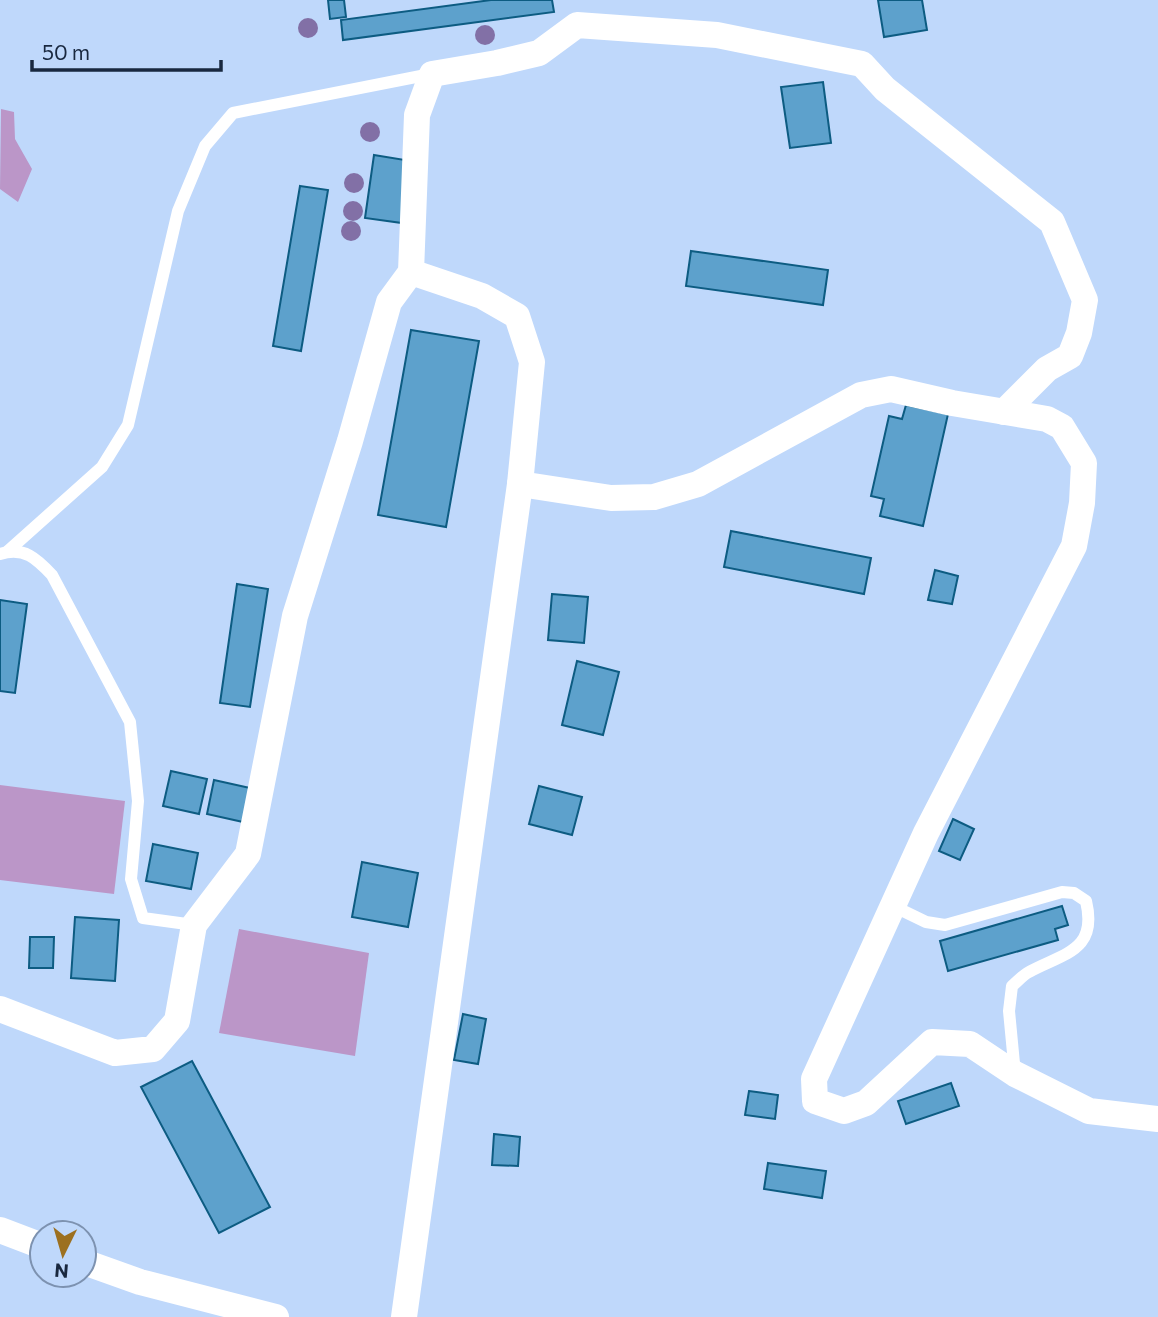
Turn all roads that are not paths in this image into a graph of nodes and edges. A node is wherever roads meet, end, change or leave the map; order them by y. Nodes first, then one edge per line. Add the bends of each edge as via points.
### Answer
1 (432, 74) junction
2 (411, 272) junction
3 (1004, 412) junction
4 (520, 484) junction
5 (4, 552) edge
6 (893, 906) junction
7 (194, 925) junction
8 (0, 1009) edge
9 (1016, 1074) junction
10 (1158, 1119) edge
11 (0, 1230) edge
12 (28, 1241) edge
13 (98, 1267) edge
14 (276, 1317) edge
15 (404, 1317) edge

1 - 2 street via 417,114
1 - 3 street via 539,53 577,25 718,34 862,64 885,89 1052,222 1070,262 1085,300 1070,356 1046,369
1 - 5 lane via 233,113 205,146 178,211 128,425 102,467
2 - 4 street via 482,296 517,316 532,362
2 - 7 street via 388,302 295,616 248,854
3 - 4 street via 891,389 861,395 698,484 654,497 611,498
3 - 6 street via 1047,419 1062,427 1084,463 1074,546
4 - 15 street
5 - 7 lane via 33,555 52,575 130,722 138,801 131,879 142,918
6 - 9 lane via 926,922 945,925 1062,892 1086,901 1088,933 1077,948 1027,973 1012,986 1009,1011
6 - 9 street via 814,1079 815,1101 844,1111 866,1103 932,1042 970,1044
7 - 8 street via 177,1021 153,1049 115,1053
9 - 10 street via 1089,1111
11 - 12 street
13 - 14 street

